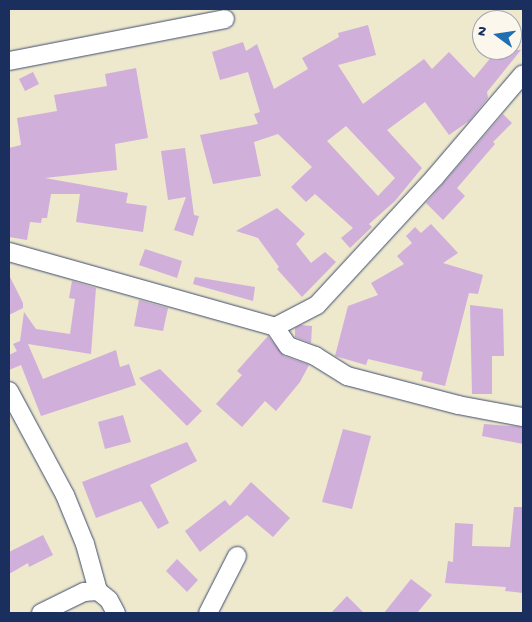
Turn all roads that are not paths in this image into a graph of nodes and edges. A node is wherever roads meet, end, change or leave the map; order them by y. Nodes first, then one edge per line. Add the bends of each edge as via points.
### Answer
1 (226, 19) dead end
2 (9, 61) edge
3 (523, 74) edge
4 (9, 252) edge
5 (275, 328) junction
6 (9, 391) edge
7 (523, 416) edge
8 (237, 556) dead end
9 (98, 591) junction
10 (41, 613) edge
11 (116, 613) edge
12 (208, 613) edge

1 - 2 street
3 - 5 street via 435,177 317,306
4 - 5 street
5 - 7 street via 288,346 315,356 347,376 458,405
6 - 9 street via 65,495 85,544
8 - 12 street
9 - 10 street via 84,592
9 - 11 street via 109,600

